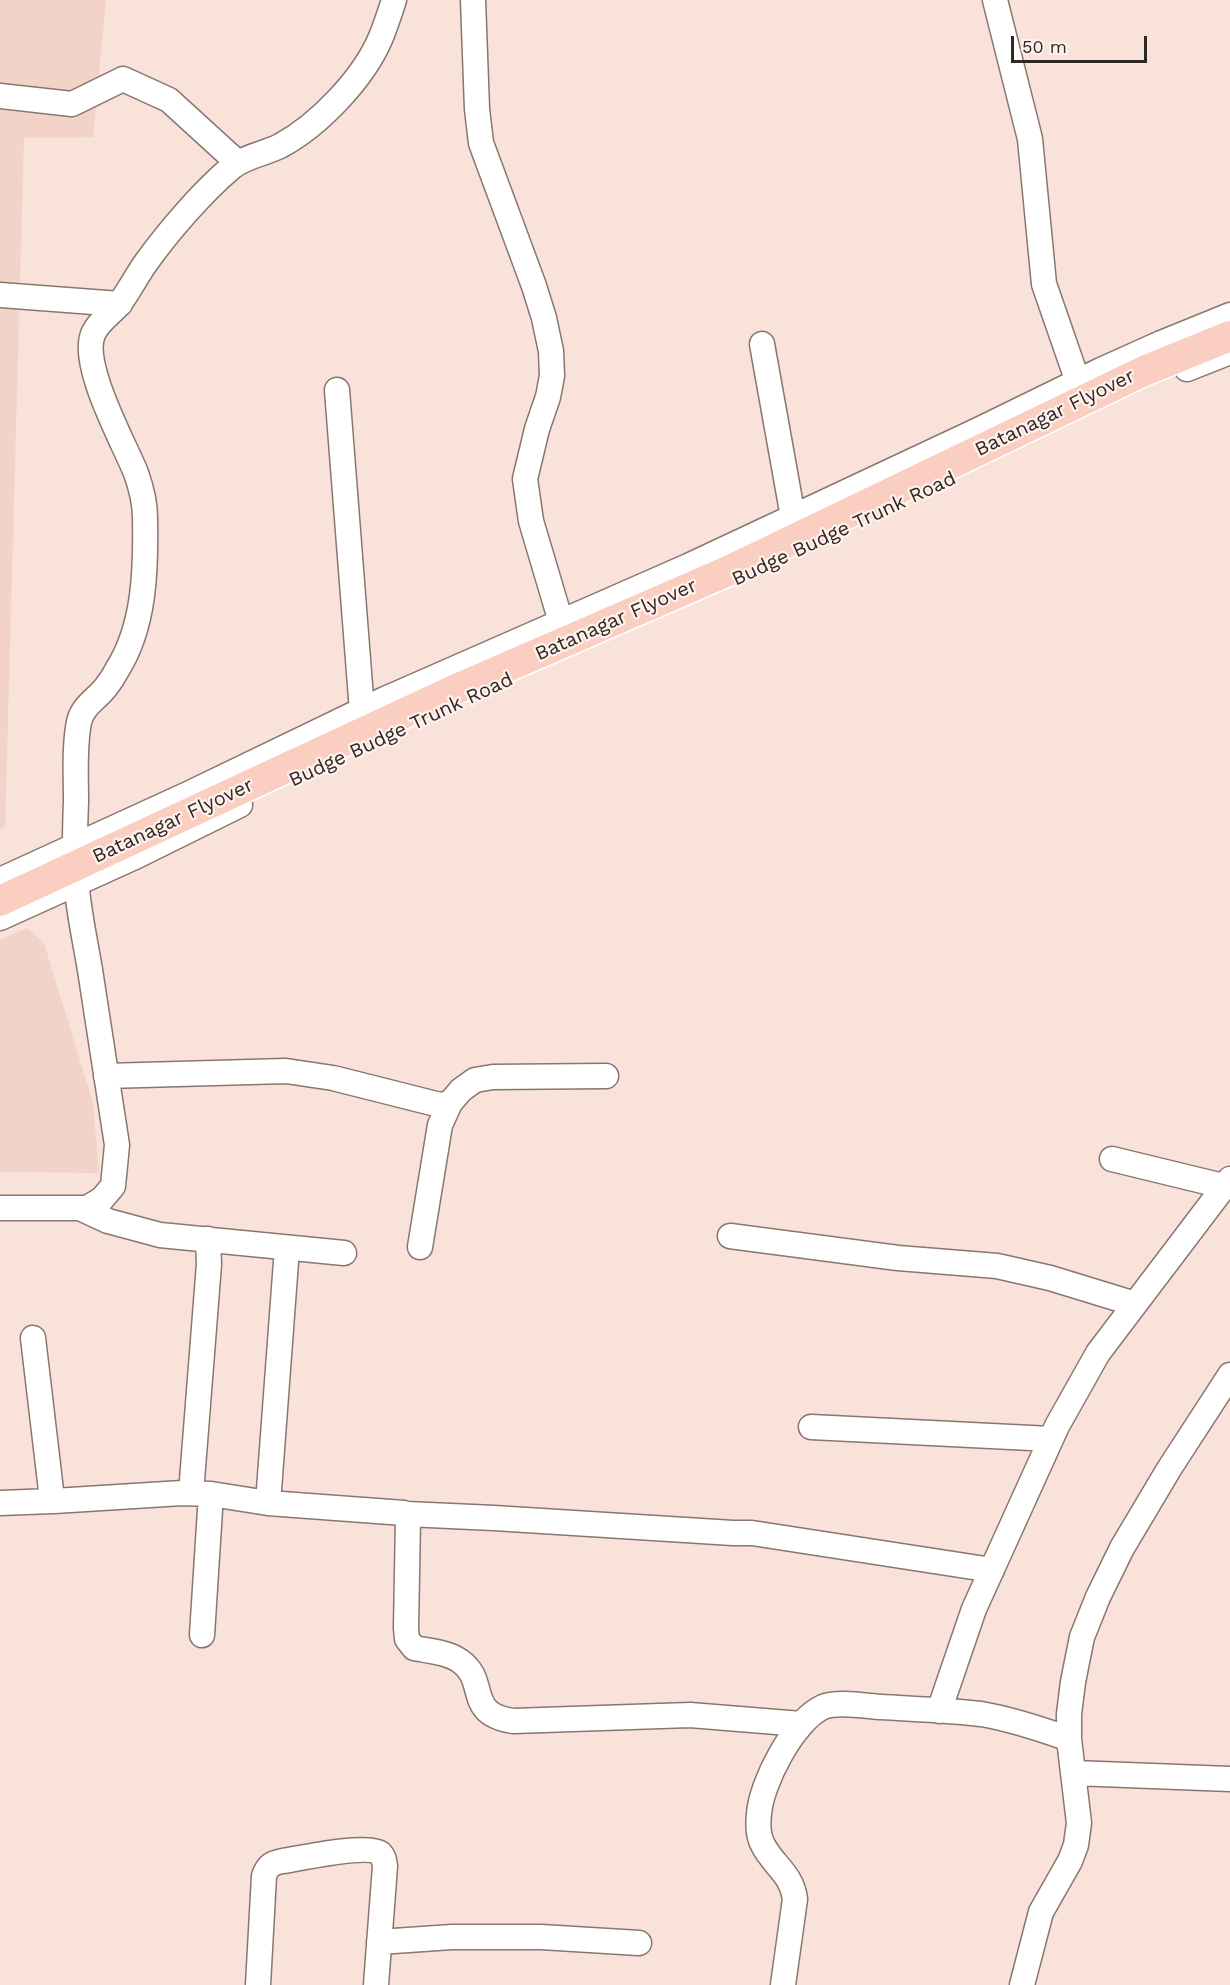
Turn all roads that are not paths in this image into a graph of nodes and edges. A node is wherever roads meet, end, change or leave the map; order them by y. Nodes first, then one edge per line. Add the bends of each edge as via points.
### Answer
1 (394, 0) edge
2 (473, 0) edge
3 (995, 0) edge
4 (0, 96) edge
5 (238, 163) junction
6 (0, 295) edge
7 (120, 304) junction
8 (1230, 315) edge
9 (1230, 336) edge
10 (762, 344) dead end
11 (1230, 352) edge
12 (1078, 382) junction
13 (337, 390) dead end
14 (793, 517) junction
15 (561, 622) junction
16 (362, 711) junction
17 (75, 845) junction
18 (0, 880) edge
19 (76, 883) junction
20 (0, 901) edge
21 (0, 918) edge
22 (106, 1076) junction
23 (606, 1076) dead end
24 (450, 1103) junction
25 (1112, 1160) dead end
26 (1227, 1183) edge
27 (0, 1208) edge
28 (80, 1208) junction
29 (730, 1236) dead end
30 (208, 1239) junction
31 (420, 1247) dead end
32 (287, 1248) junction
33 (344, 1253) dead end
34 (1135, 1304) junction
35 (33, 1338) dead end
36 (1230, 1375) edge
37 (811, 1427) dead end
38 (1051, 1439) junction
39 (201, 1493) junction
40 (52, 1501) junction
41 (0, 1503) edge
42 (268, 1503) junction
43 (407, 1514) junction
44 (992, 1570) junction
45 (202, 1635) dead end
46 (939, 1711) junction
47 (801, 1724) junction
48 (1069, 1739) junction
49 (1074, 1773) junction
50 (1230, 1779) edge
51 (379, 1942) junction
52 (639, 1943) dead end
53 (258, 1985) edge
54 (376, 1985) edge
55 (783, 1985) edge
56 (1022, 1985) edge

1 - 5 street via 380,39 352,85 282,145
2 - 15 street via 481,143 534,286 551,351 548,397 525,479 531,521
3 - 12 street via 1030,139 1044,284
4 - 5 street via 72,104 123,79 169,100
5 - 7 street via 168,234
6 - 7 street
7 - 17 street via 99,324 90,343 105,402 144,500 142,590 134,635 119,668 82,712 76,757
8 - 12 street, Budge Budge Trunk Road
9 - 20 main road, Batanagar Flyover, bridge via 1144,371 728,571 444,695
10 - 14 street
11 - 19 street, Budge Budge Trunk Road via 1032,438 818,543 428,717
12 - 14 street, Budge Budge Trunk Road
13 - 16 street
14 - 15 street, Budge Budge Trunk Road
15 - 16 street, Budge Budge Trunk Road
16 - 17 street, Budge Budge Trunk Road
17 - 18 street, Budge Budge Trunk Road
17 - 19 street
19 - 21 street, Budge Budge Trunk Road
19 - 22 street
22 - 24 street via 286,1071 333,1078 440,1105
22 - 28 street via 117,1145 113,1186 102,1199
23 - 24 street via 475,1080
24 - 31 street via 440,1125
25 - 26 street
26 - 34 street
27 - 28 street
28 - 30 street via 108,1221 160,1235
29 - 34 street via 898,1258 997,1266
30 - 32 street
30 - 39 street
32 - 33 street
32 - 42 street
34 - 38 street via 1098,1353
35 - 40 street
36 - 48 street via 1122,1548 1098,1597 1082,1637 1073,1682
37 - 38 street
38 - 44 street
39 - 40 street
39 - 42 street
39 - 45 street
40 - 41 street
42 - 43 street
43 - 44 street via 752,1533
43 - 47 street via 407,1639 414,1648 443,1653 460,1661 470,1672 489,1714 513,1721 690,1714
44 - 46 street via 974,1609
46 - 47 street via 826,1706
46 - 48 street via 982,1714
47 - 55 street via 775,1766 759,1813 763,1846 794,1887
48 - 49 street
49 - 50 street
49 - 56 street via 1079,1823 1076,1845 1041,1912
51 - 52 street via 541,1937
51 - 53 street via 385,1866 378,1852 356,1850 273,1863 264,1876
51 - 54 street

